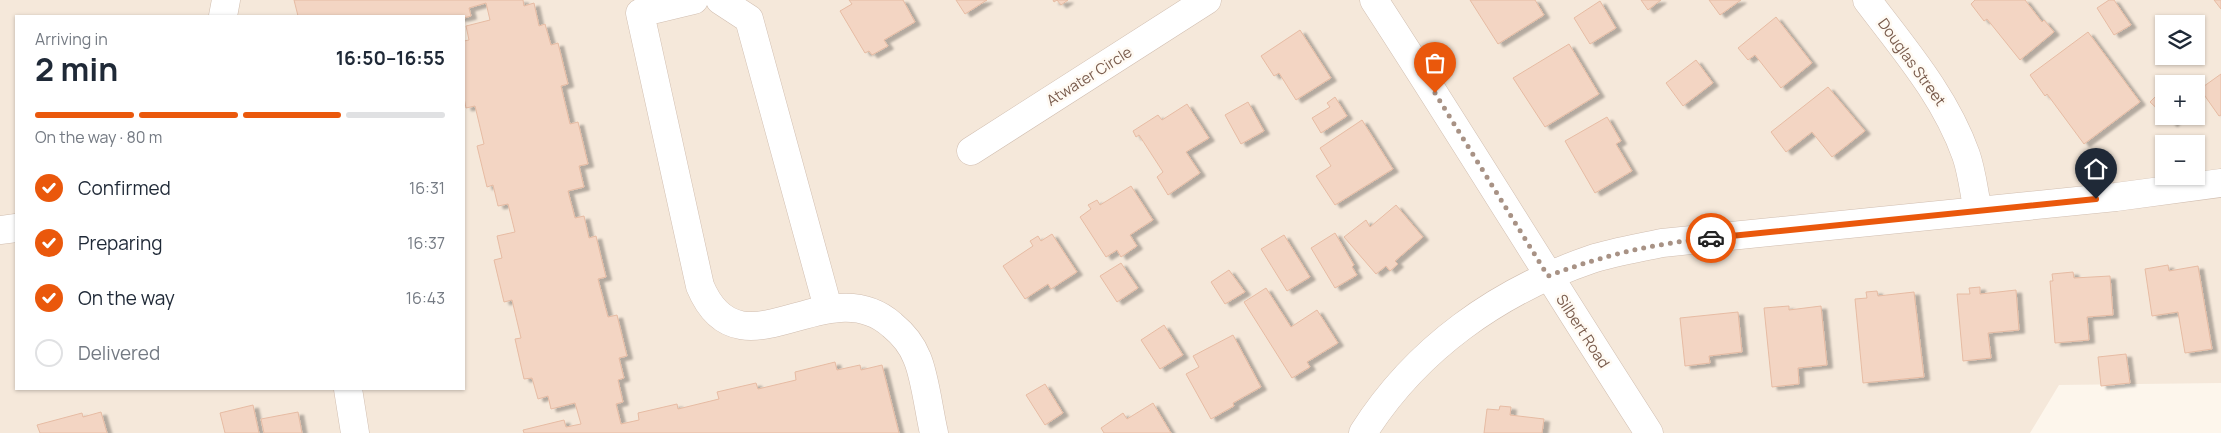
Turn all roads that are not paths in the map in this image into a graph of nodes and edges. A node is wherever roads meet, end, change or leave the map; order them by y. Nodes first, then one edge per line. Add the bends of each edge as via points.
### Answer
1 (226, 0) edge
2 (694, 0) edge
3 (720, 0) edge
4 (1207, 0) edge
5 (1374, 0) edge
6 (1867, 0) edge
7 (223, 15) edge
8 (971, 151) dead end
9 (2221, 182) edge
10 (1978, 211) junction
11 (15, 228) edge
12 (0, 230) edge
13 (1548, 276) junction
14 (828, 308) junction
15 (348, 390) edge
16 (355, 433) edge
17 (934, 433) edge
18 (1363, 433) edge
19 (1649, 433) edge

1 - 7 street
2 - 14 street via 640,13 700,286 717,314 736,325 756,327
3 - 14 street via 749,19
4 - 8 street, Atwater Circle
5 - 13 street, Silbert Road
6 - 10 street, Douglas Street via 1950,115 1967,156
9 - 10 street
10 - 13 street via 1662,243 1594,259
11 - 12 street
13 - 18 street via 1508,295 1452,334 1415,366
13 - 19 street, Silbert Road
14 - 17 street via 861,308 885,318 905,336 918,359
15 - 16 street

